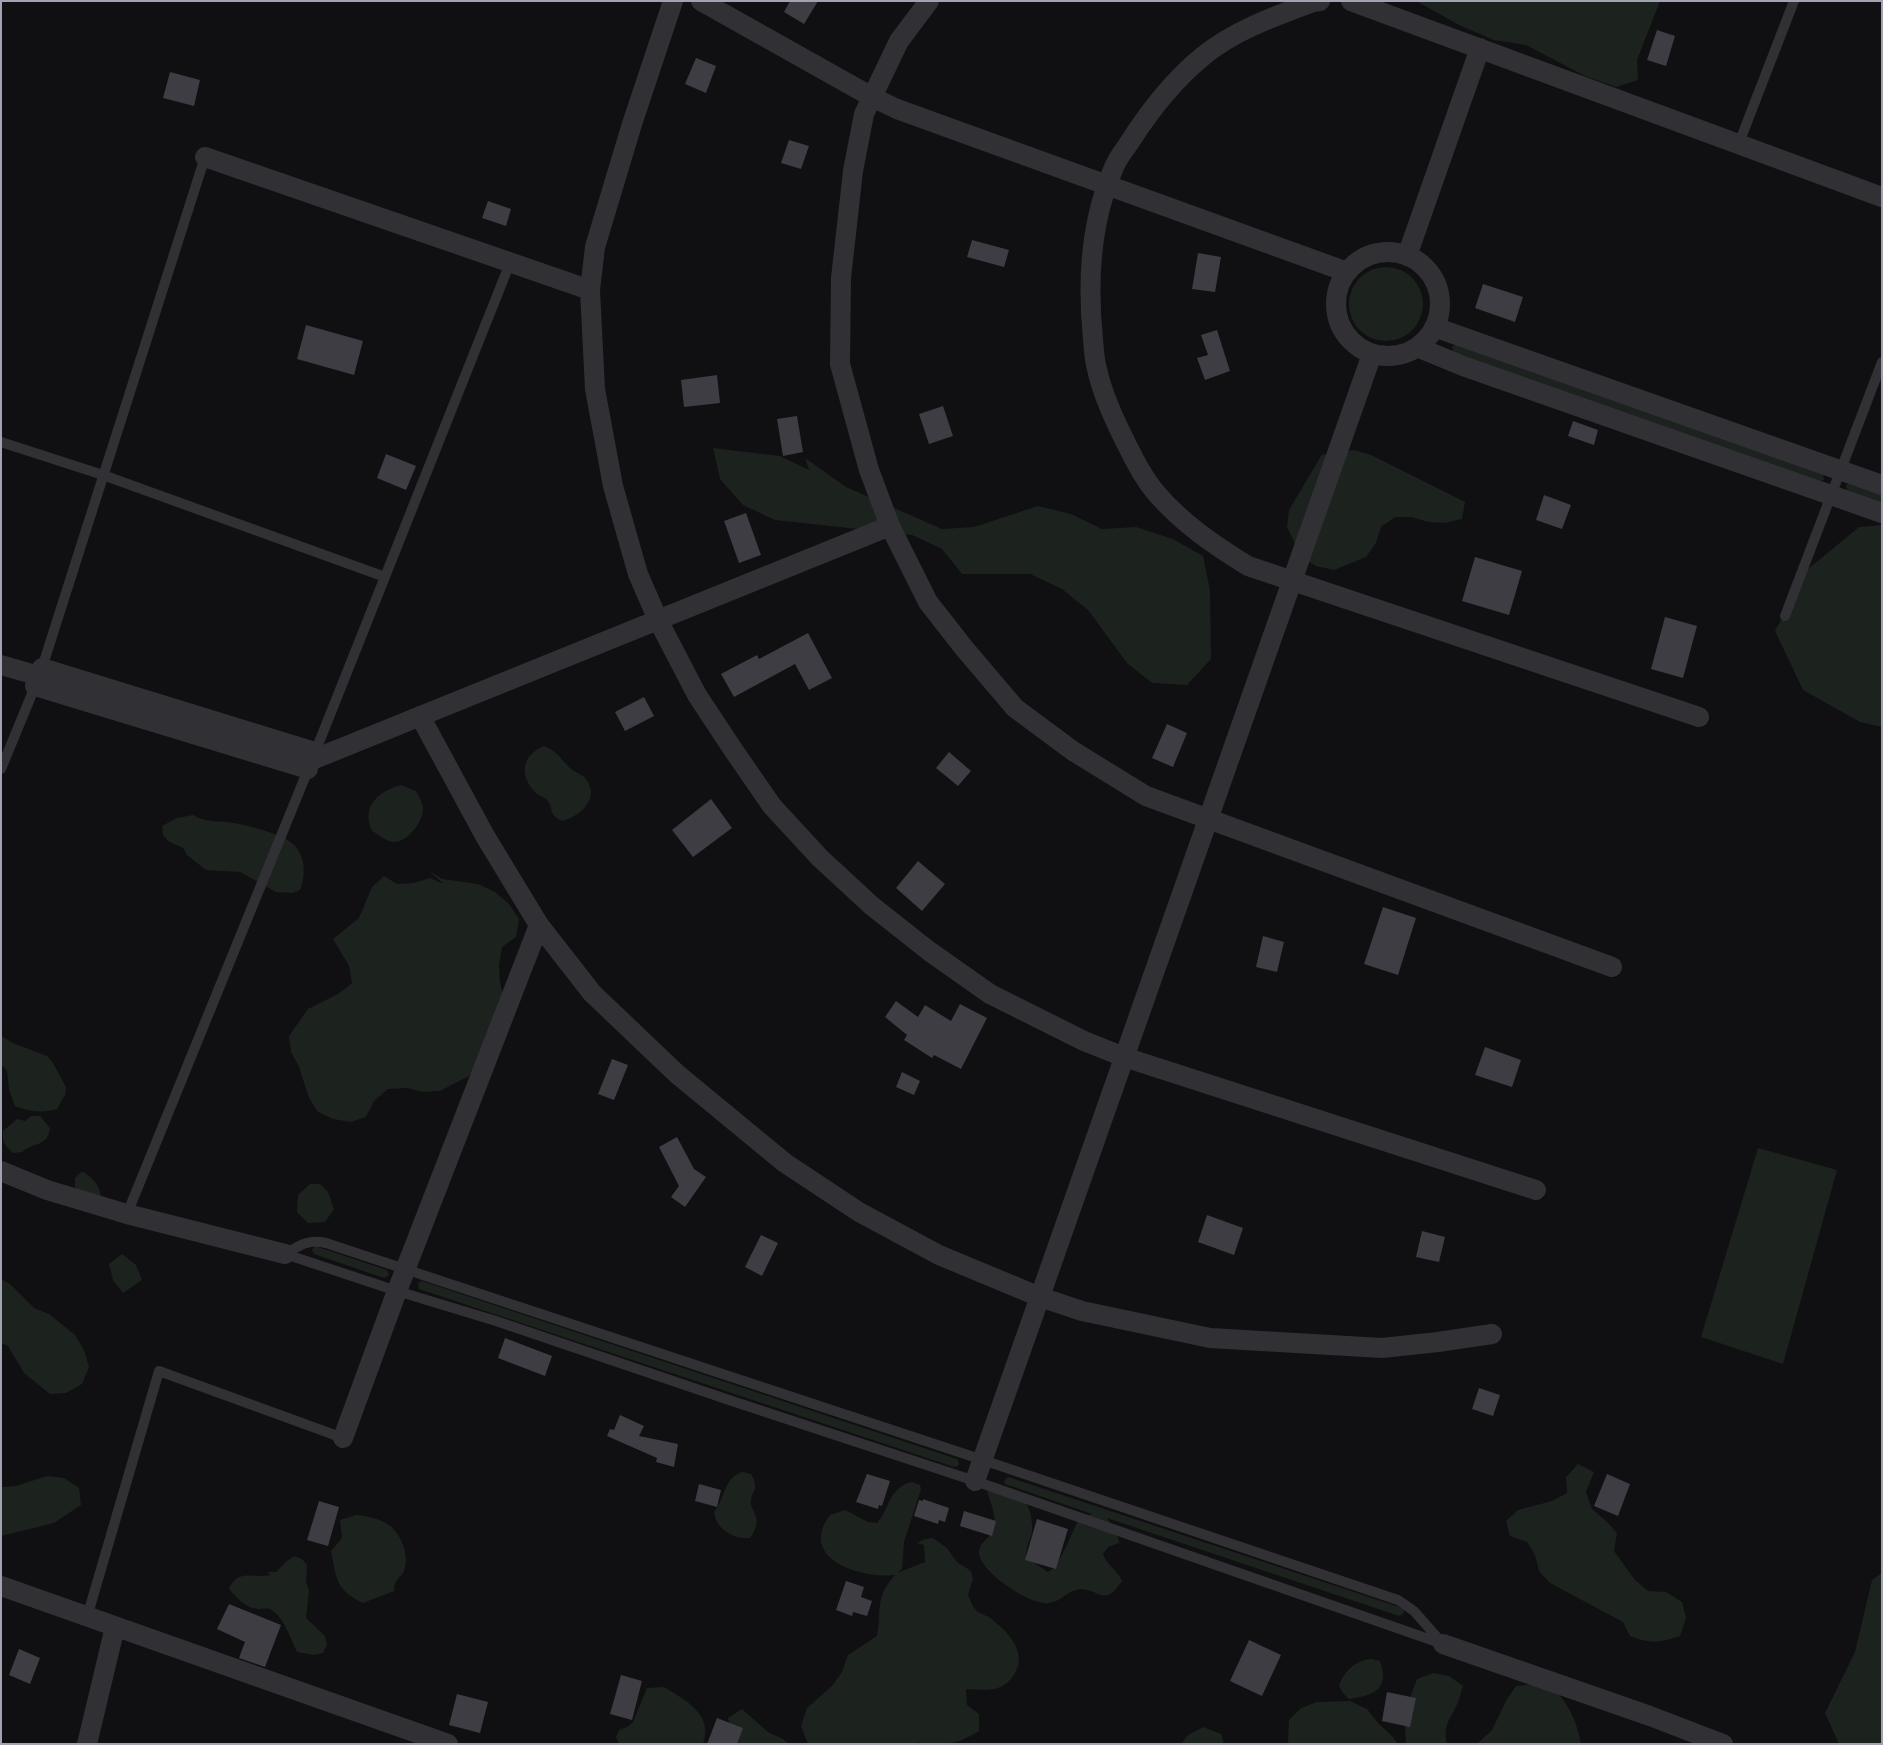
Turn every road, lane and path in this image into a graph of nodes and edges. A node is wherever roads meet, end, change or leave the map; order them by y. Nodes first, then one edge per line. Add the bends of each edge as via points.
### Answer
1 (673, 1) edge
2 (701, 1) edge
3 (929, 1) edge
4 (1320, 1) edge
5 (1351, 1) edge
6 (1794, 1) edge
7 (1480, 48) junction
8 (872, 97) junction
9 (1739, 143) junction
10 (205, 157) joint
11 (1107, 185) junction
12 (1882, 197) edge
13 (1407, 256) junction
14 (510, 263) junction
15 (1347, 272) junction
16 (590, 290) junction
17 (1434, 328) junction
18 (1417, 347) junction
19 (1372, 354) junction
20 (1882, 362) edge
21 (1, 442) edge
22 (1840, 471) junction
23 (102, 475) junction
24 (1882, 486) edge
25 (1831, 495) junction
26 (1882, 513) edge
27 (890, 526) junction
28 (385, 577) junction
29 (1291, 581) junction
30 (1785, 616) dead end
31 (658, 620) junction
32 (1, 665) edge
33 (39, 677) junction
34 (420, 716) junction
35 (1699, 717) dead end
36 (312, 760) junction
37 (1, 769) edge
38 (1207, 820) junction
39 (539, 924) junction
40 (1612, 967) dead end
41 (1124, 1057) junction
42 (1, 1171) edge
43 (1536, 1190) dead end
44 (127, 1214) junction
45 (285, 1254) junction
46 (405, 1270) junction
47 (397, 1291) junction
48 (1040, 1297) junction
49 (1492, 1334) dead end
50 (344, 1438) joint
51 (983, 1460) junction
52 (975, 1481) junction
53 (1, 1586) edge
54 (87, 1617) junction
55 (115, 1628) junction
56 (1443, 1644) junction
57 (87, 1744) edge
58 (448, 1744) edge
59 (1723, 1744) edge

1 - 16 street via 596,247
2 - 8 street
3 - 8 street via 900,41
4 - 11 street via 1270,18 1203,56 1182,75 1144,120 1116,163
5 - 7 street
6 - 9 lane
7 - 9 street
7 - 13 street
8 - 11 street
8 - 27 street via 864,114 853,171 840,278 840,364 868,470
9 - 12 street
10 - 14 street
10 - 23 lane
11 - 15 street
11 - 29 street via 1098,212 1089,276 1089,305 1097,369 1112,414 1155,492 1181,520 1248,566
13 - 15 street via 1391,252 1374,254
13 - 17 street via 1422,265 1438,294 1439,311
14 - 16 street
14 - 28 lane
15 - 19 street via 1339,286 1338,319 1345,334
16 - 31 street via 595,389 613,486 638,574
17 - 18 street
17 - 22 street
18 - 19 street via 1403,354
18 - 25 street
19 - 29 street
20 - 22 lane
21 - 23 lane
22 - 24 street
22 - 25 lane
23 - 28 lane
23 - 33 lane
25 - 26 street
25 - 30 lane
27 - 31 street
27 - 38 street via 928,602 1015,708 1073,751 1146,796
28 - 36 lane
29 - 35 street
29 - 38 street
31 - 34 street
31 - 41 street via 697,695 766,798 826,864 872,906 990,994 1084,1041
32 - 33 street
33 - 36 street
33 - 37 lane
34 - 36 street
34 - 39 street via 485,836
36 - 44 lane
38 - 40 street
38 - 41 street
39 - 46 street
39 - 48 street via 599,999 677,1074 786,1163 859,1212 939,1255
41 - 43 street
41 - 48 street
42 - 44 street via 47,1190
44 - 45 street
45 - 46 lane via 315,1240
45 - 47 lane
46 - 47 street
46 - 51 lane
47 - 50 street
47 - 52 lane
48 - 49 street via 1082,1311 1210,1338 1382,1348
48 - 51 street
50 - 54 lane via 159,1371
51 - 52 street
51 - 56 lane via 1398,1600 1414,1611
52 - 56 lane
53 - 54 street
54 - 55 street
55 - 57 street
55 - 58 street
56 - 59 street

